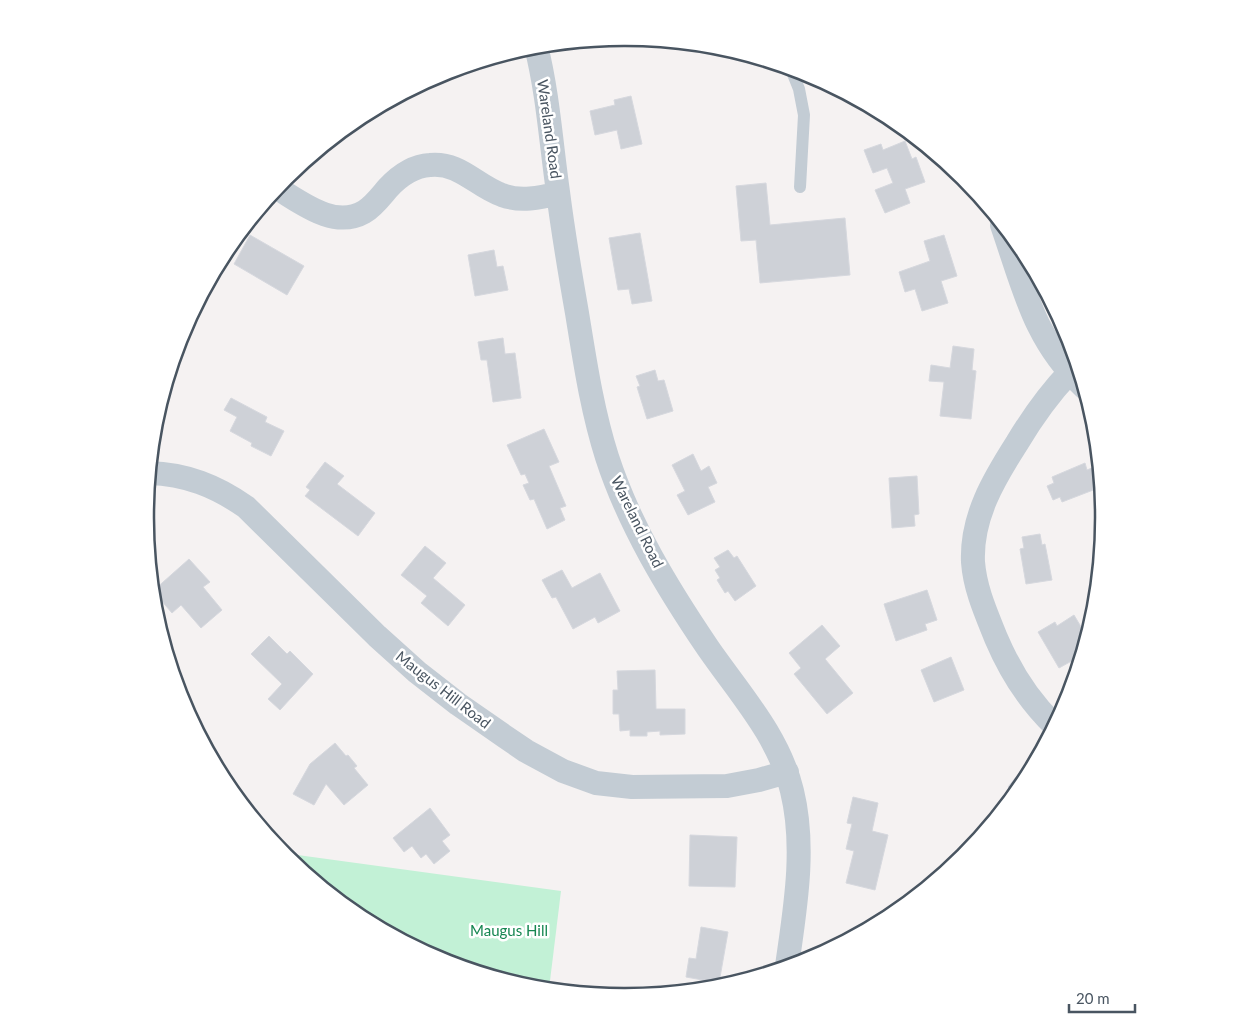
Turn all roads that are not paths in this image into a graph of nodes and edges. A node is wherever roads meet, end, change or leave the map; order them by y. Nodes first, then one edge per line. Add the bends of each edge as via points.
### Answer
1 (538, 54) edge
2 (794, 78) edge
3 (800, 187) dead end
4 (285, 192) edge
5 (558, 193) junction
6 (1009, 246) edge
7 (1073, 377) edge
8 (1075, 381) edge
9 (156, 474) edge
10 (1049, 720) edge
11 (787, 772) junction
12 (788, 958) edge

1 - 5 street, Wareland Road
2 - 3 lane via 804,115
4 - 5 street via 320,212 343,218 354,216 374,204 393,183 412,169 432,164 458,169 503,196 528,199
5 - 11 street, Wareland Road via 590,392 615,480 634,524 671,591 764,727
6 - 7 street via 1037,325 1052,351
8 - 10 street via 1038,410 998,473 978,519 973,548 979,594 1000,646 1030,700
9 - 11 street, Maugus Hill Road via 196,480 246,507 417,672 511,741 563,771 596,783 641,787 727,786
11 - 12 street, Wareland Road via 796,807 799,849

